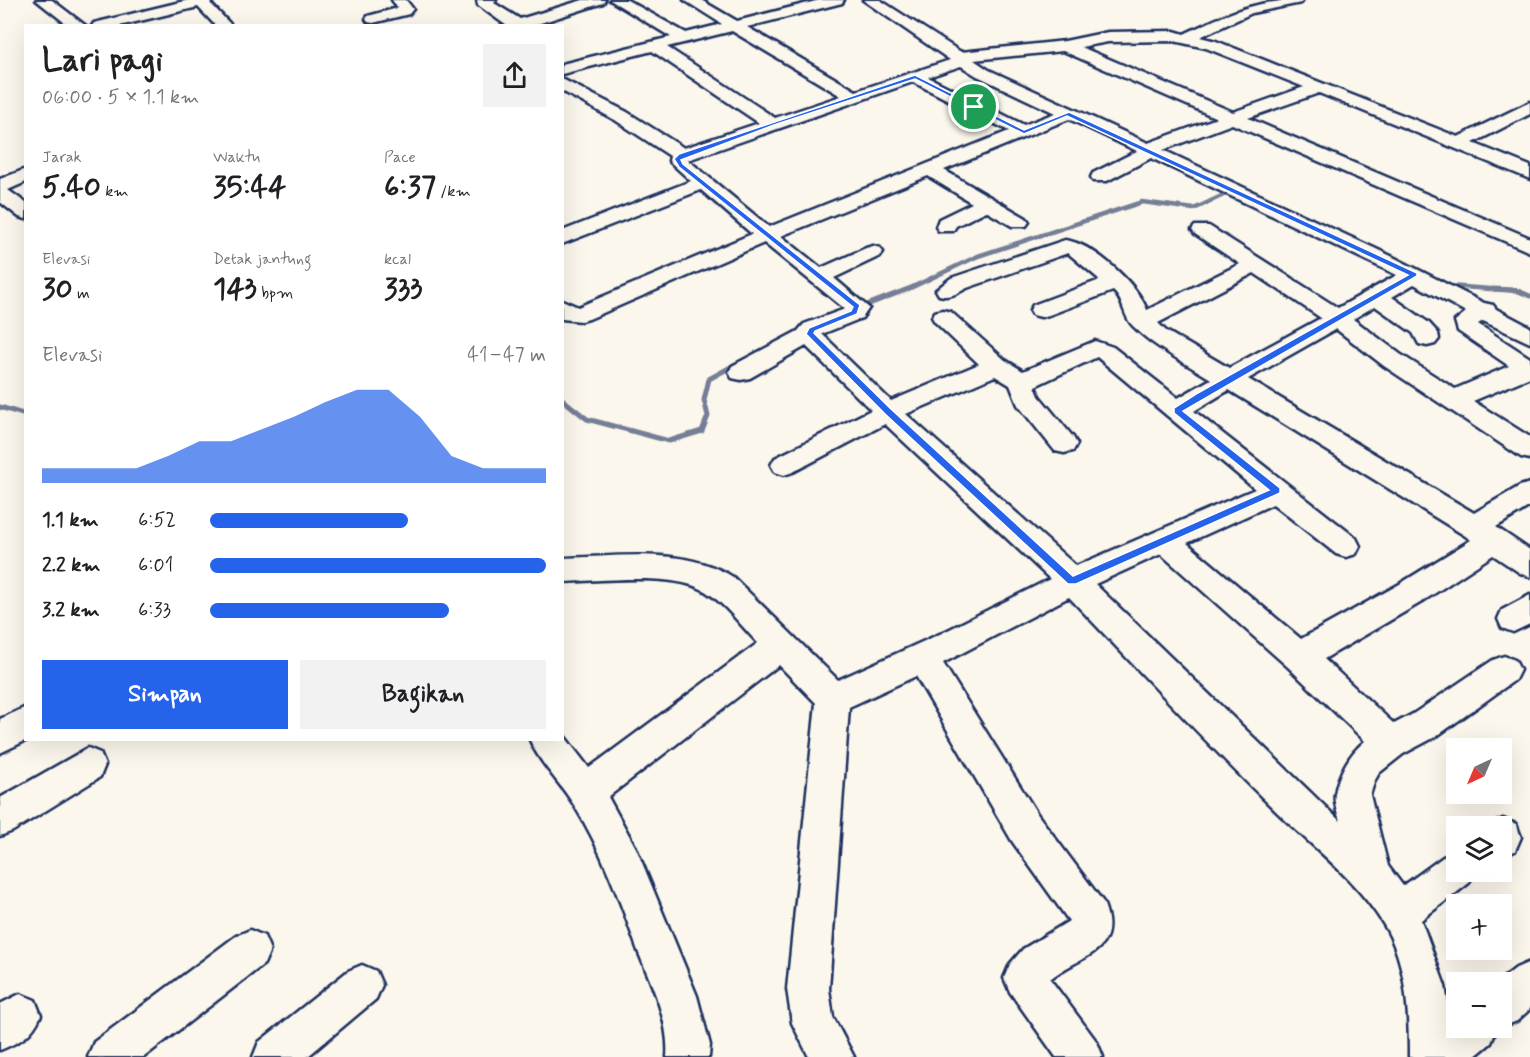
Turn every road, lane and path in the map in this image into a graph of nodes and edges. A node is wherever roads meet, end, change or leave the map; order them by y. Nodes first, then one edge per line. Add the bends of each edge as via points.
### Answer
1 (399, 0) edge
2 (489, 0) edge
3 (598, 0) edge
4 (617, 0) edge
5 (691, 0) edge
6 (779, 0) edge
7 (837, 0) edge
8 (870, 0) edge
9 (1296, 0) edge
10 (202, 1) edge
11 (75, 2) dead end
12 (568, 3) edge
13 (49, 4) edge
14 (799, 10) junction
15 (372, 17) edge
16 (76, 24) edge
17 (107, 24) edge
18 (223, 24) edge
19 (514, 24) edge
20 (517, 24) edge
21 (736, 26) junction
22 (1186, 38) junction
23 (685, 39) junction
24 (655, 46) junction
25 (1065, 46) junction
26 (958, 59) junction
27 (564, 69) edge
28 (915, 77) junction
29 (564, 85) edge
30 (1319, 87) junction
31 (855, 97) junction
32 (1530, 107) edge
33 (1067, 114) junction
34 (1231, 119) junction
35 (772, 124) junction
36 (1024, 132) junction
37 (1458, 144) junction
38 (1147, 151) junction
39 (682, 155) junction
40 (930, 169) junction
41 (1530, 173) edge
42 (24, 176) edge
43 (1100, 177) dead end
44 (703, 183) junction
45 (0, 186) edge
46 (0, 193) edge
47 (987, 203) junction
48 (24, 211) edge
49 (1019, 222) dead end
50 (946, 227) dead end
51 (1202, 230) dead end
52 (766, 235) junction
53 (564, 237) edge
54 (1530, 246) edge
55 (873, 252) dead end
56 (1258, 266) junction
57 (1414, 275) junction
58 (819, 277) junction
59 (1115, 282) junction
60 (947, 290) dead end
61 (1376, 296) junction
62 (564, 310) edge
63 (1041, 310) dead end
64 (1485, 310) junction
65 (943, 317) dead end
66 (1337, 318) junction
67 (1142, 322) junction
68 (810, 334) junction
69 (1530, 336) edge
70 (1428, 339) dead end
71 (996, 366) junction
72 (1529, 368) edge
73 (741, 372) dead end
74 (1021, 380) junction
75 (1231, 380) junction
76 (1453, 400) junction
77 (888, 411) junction
78 (1177, 411) junction
79 (1064, 444) dead end
80 (1530, 450) edge
81 (784, 465) dead end
82 (1276, 491) junction
83 (1530, 494) edge
84 (1484, 534) junction
85 (1164, 540) junction
86 (1346, 546) dead end
87 (1530, 565) edge
88 (564, 570) edge
89 (1072, 581) junction
90 (782, 644) junction
91 (1299, 657) junction
92 (906, 666) junction
93 (1504, 670) dead end
94 (832, 698) junction
95 (24, 723) edge
96 (0, 737) edge
97 (548, 741) edge
98 (1391, 742) junction
99 (88, 765) dead end
100 (586, 792) junction
101 (0, 818) edge
102 (1371, 875) junction
103 (1446, 878) edge
104 (1399, 913) junction
105 (250, 950) dead end
106 (1530, 982) edge
107 (362, 985) dead end
108 (1512, 997) edge
109 (1464, 1038) edge
110 (109, 1057) edge
111 (274, 1057) edge
112 (688, 1057) edge
113 (833, 1057) edge
114 (1082, 1057) edge
115 (1430, 1057) edge
116 (1435, 1057) edge

1 - 15 street via 404,11
2 - 19 street via 483,2
3 - 12 street
4 - 23 street
5 - 21 street
6 - 14 street
7 - 14 street
8 - 26 street
9 - 22 street via 1248,10
10 - 17 street
10 - 18 street
11 - 13 street
12 - 20 street
13 - 16 street
14 - 21 street
21 - 23 street
21 - 31 street
22 - 25 street via 1132,35
22 - 30 street via 1211,44
23 - 24 street
24 - 27 street
24 - 35 street
25 - 26 street
25 - 34 street
26 - 28 street
26 - 33 street
28 - 31 street
28 - 36 street
29 - 39 street
30 - 34 street
30 - 37 street
31 - 35 street
32 - 37 street
33 - 36 street
33 - 38 street
34 - 38 street
34 - 54 street
35 - 39 street
36 - 40 street
37 - 41 street
38 - 43 street
38 - 57 street
39 - 44 street via 678,159 681,165
40 - 47 street
40 - 52 street
42 - 45 street
44 - 52 street
44 - 53 street
46 - 48 street
47 - 49 street
47 - 50 street via 953,219
51 - 56 street
52 - 58 street
52 - 62 street via 582,314
55 - 58 street
56 - 66 street
56 - 67 street
57 - 61 street
57 - 64 street
58 - 68 street via 858,308 812,329
59 - 60 street via 1069,245
59 - 63 street
59 - 67 street via 1131,298
61 - 66 street
61 - 70 street via 1421,328
64 - 69 street
64 - 72 street via 1466,321 1466,326
65 - 71 street
66 - 75 street
66 - 76 street
67 - 75 street
68 - 73 street
68 - 77 street
71 - 74 street
71 - 77 street
72 - 76 street
74 - 78 street via 1100,349
74 - 79 street via 1027,399
75 - 78 street
75 - 84 street
76 - 80 street
77 - 81 street
77 - 89 street
78 - 82 street
82 - 85 street
82 - 86 street
83 - 84 street
84 - 87 street
84 - 91 street via 1409,594
85 - 89 street
85 - 91 street
88 - 90 street via 668,568 703,575 722,586
89 - 92 street
89 - 102 street via 1290,800
90 - 94 street
90 - 100 street
91 - 98 street
92 - 94 street
92 - 114 street via 1089,916 1088,933 1051,954 1024,978
93 - 98 street via 1425,725
94 - 113 street via 808,989 813,1023
95 - 96 street
97 - 100 street
98 - 102 street via 1367,761 1352,795
99 - 101 street
100 - 112 street via 623,861 676,996 689,1045
102 - 104 street
103 - 104 street
104 - 115 street via 1425,986
105 - 110 street
106 - 108 street
107 - 111 street
109 - 116 street

